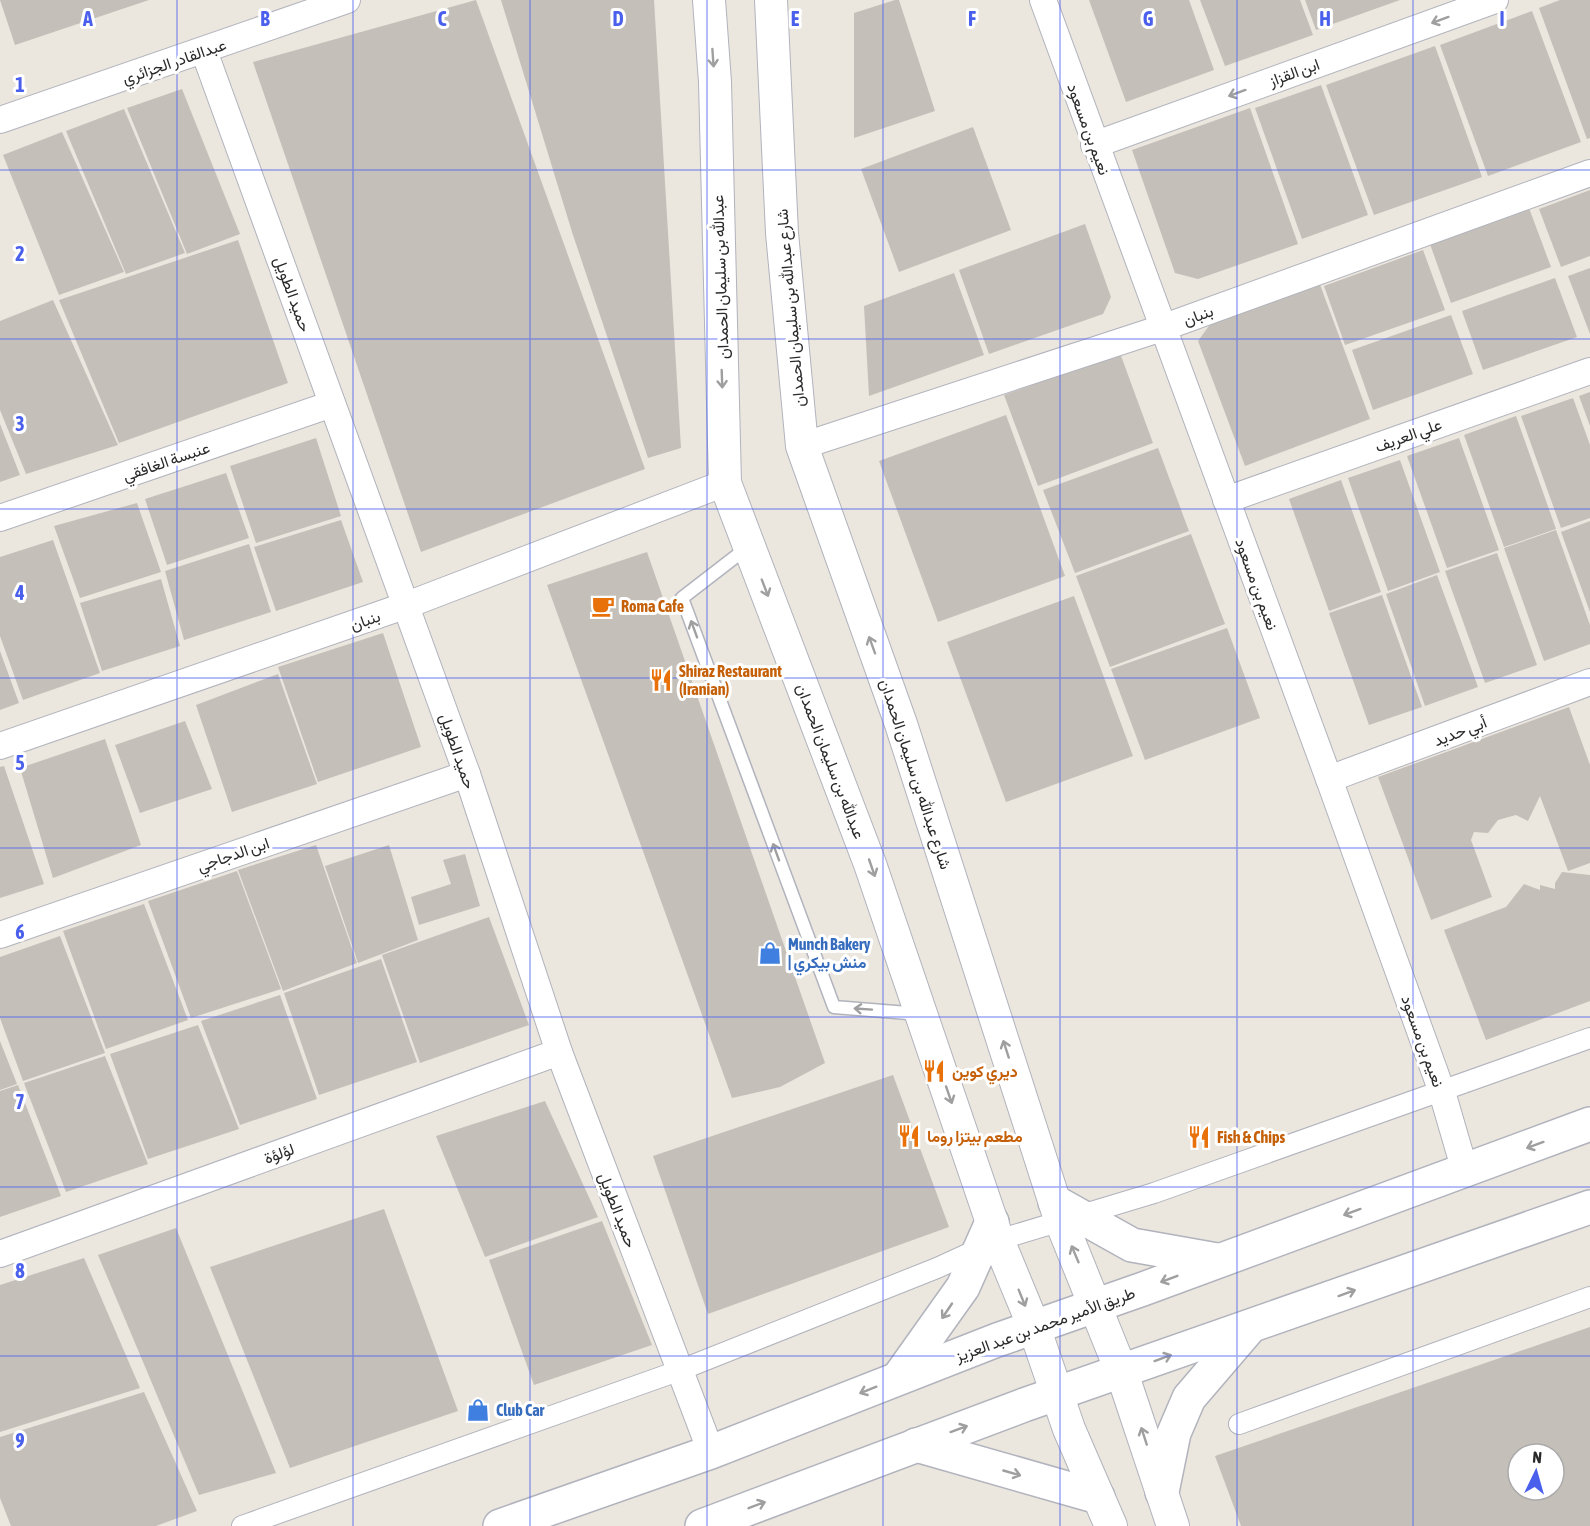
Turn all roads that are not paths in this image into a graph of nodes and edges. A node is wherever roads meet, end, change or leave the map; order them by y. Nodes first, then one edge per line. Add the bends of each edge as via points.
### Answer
1 (347, 0) edge
2 (709, 0) edge
3 (771, 0) edge
4 (1043, 0) edge
5 (1495, 0) edge
6 (204, 51) junction
7 (0, 120) edge
8 (1094, 145) junction
9 (1590, 173) edge
10 (1162, 328) junction
11 (1590, 371) edge
12 (332, 404) junction
13 (802, 447) junction
14 (725, 483) junction
15 (1226, 500) junction
16 (0, 518) edge
17 (749, 546) junction
18 (407, 605) junction
19 (1590, 682) edge
20 (0, 746) edge
21 (467, 774) junction
22 (1329, 779) junction
23 (0, 935) edge
24 (921, 1014) junction
25 (1590, 1038) edge
26 (559, 1052) junction
27 (1442, 1092) junction
28 (1590, 1124) edge
29 (1465, 1171) junction
30 (1590, 1207) edge
31 (1064, 1212) junction
32 (991, 1237) junction
33 (0, 1254) edge
34 (1219, 1260) junction
35 (1590, 1297) edge
36 (1096, 1305) junction
37 (1034, 1327) junction
38 (1250, 1327) junction
39 (678, 1371) junction
40 (1122, 1373) junction
41 (899, 1377) junction
42 (1057, 1394) junction
43 (1239, 1424) dead end
44 (916, 1445) junction
45 (711, 1452) junction
46 (1162, 1492) junction
47 (1104, 1511) edge
48 (242, 1526) edge
49 (500, 1526) edge
50 (702, 1526) edge
51 (1173, 1526) edge

1 - 6 street, عبدالقادر الجزائري
2 -> 14 street, عبدالله بن سليمان الحمدان via 715,82
3 - 13 street, شارع عبدالله بن سليمان الحمدان via 782,233
4 - 8 street, نعيم بن مسعود
5 -> 8 street, ابن القزاز
6 - 7 street, عبدالقادر الجزائري
6 - 12 street, حميد الطويل
8 - 10 street, نعيم بن مسعود
9 - 10 street, بنبان
10 - 13 street, بنبان
10 - 15 street, نعيم بن مسعود
11 - 15 street, علي العريف
12 - 16 street, عنبسة الغافقي
12 - 18 street, حميد الطويل
31 -> 13 street, شارع عبدالله بن سليمان الحمدان via 901,724
14 - 17 street, عبدالله بن سليمان الحمدان
14 - 18 street, بنبان
15 - 22 street, نعيم بن مسعود
17 -> 24 street, عبدالله بن سليمان الحمدان via 870,864
24 -> 17 lane via 834,1007 686,609 682,598
18 - 20 street, بنبان
18 - 21 street, حميد الطويل
19 - 22 street, أبي حديد
21 - 23 street, ابن الدجاجي
21 - 26 street, حميد الطويل
22 - 27 street, نعيم بن مسعود
24 -> 32 street, عبدالله بن سليمان الحمدان
25 - 27 street
26 - 33 street, لؤلؤة
26 - 39 street, حميد الطويل
27 - 29 street, نعيم بن مسعود
27 - 31 street via 1165,1189
28 -> 29 main road, طريق الأمير محمد بن عبد العزيز
29 -> 34 main road, طريق الأمير محمد بن عبد العزيز
38 -> 30 main road
31 - 32 street
31 - 34 main road via 1132,1245
36 -> 31 street, شارع عبدالله بن سليمان الحمدان
32 -> 37 street, عبدالله بن سليمان الحمدان
32 - 39 street
32 -> 41 main road via 963,1287
34 -> 36 main road, طريق الأمير محمد بن عبد العزيز
35 - 43 street
36 - 37 main road, طريق الأمير محمد بن عبد العزيز
36 - 40 street, شارع عبدالله بن سليمان الحمدان
37 - 41 main road, طريق الأمير محمد بن عبد العزيز
37 - 42 street, عبدالله بن سليمان الحمدان
40 -> 38 main road
38 - 46 main road via 1190,1398 1174,1433
39 - 45 street, حميد الطويل
39 - 48 street
40 - 42 main road
46 -> 40 street, شارع عبدالله بن سليمان الحمدان
41 -> 45 main road, طريق الأمير محمد بن عبد العزيز
44 -> 42 main road
42 - 47 street, عبدالله بن سليمان الحمدان
44 -> 47 main road
50 -> 44 main road
45 - 49 main road, طريق الأمير محمد بن عبد العزيز
46 - 51 street, شارع عبدالله بن سليمان الحمدان

